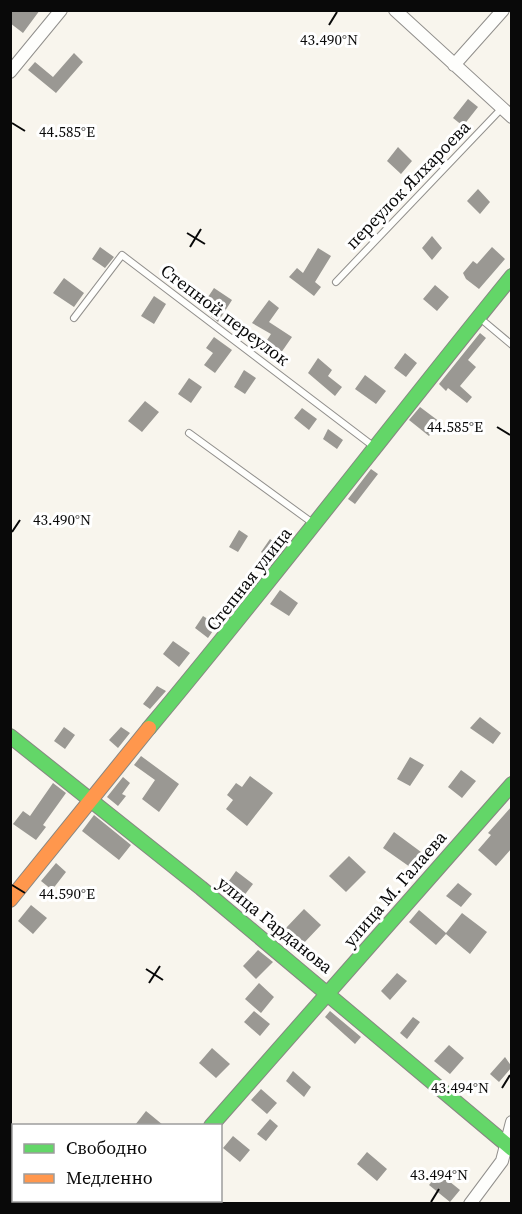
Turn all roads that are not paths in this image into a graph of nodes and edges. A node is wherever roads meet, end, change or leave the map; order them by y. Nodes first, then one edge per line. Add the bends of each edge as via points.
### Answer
1 (61, 10) edge
2 (395, 10) edge
3 (503, 10) edge
4 (454, 64) junction
5 (10, 72) edge
6 (507, 113) edge
7 (512, 276) edge
8 (336, 282) dead end
9 (478, 316) junction
10 (74, 318) dead end
11 (512, 345) edge
12 (189, 433) dead end
13 (374, 446) junction
14 (315, 524) junction
15 (10, 736) edge
16 (512, 784) edge
17 (91, 797) junction
18 (10, 900) edge
19 (328, 992) junction
20 (512, 1122) edge
21 (212, 1124) edge
22 (508, 1146) edge
23 (470, 1203) edge

1 - 5 street
2 - 4 street
3 - 4 street
4 - 6 street
6 - 8 lane, переулок Ялхароева
7 - 9 street, Степная улица
9 - 11 lane
9 - 13 street, Степная улица
10 - 13 lane, Степной переулок via 122,255
12 - 14 lane
13 - 14 street, Степная улица
14 - 17 street, Степная улица via 173,702
15 - 17 street, улица Гарданова
16 - 19 street, улица М. Галаева
17 - 18 street, Степная улица
17 - 19 street, улица Гарданова
19 - 21 street, улица М. Галаева
19 - 22 street, улица Гарданова
20 - 22 street
22 - 23 street via 502,1161

